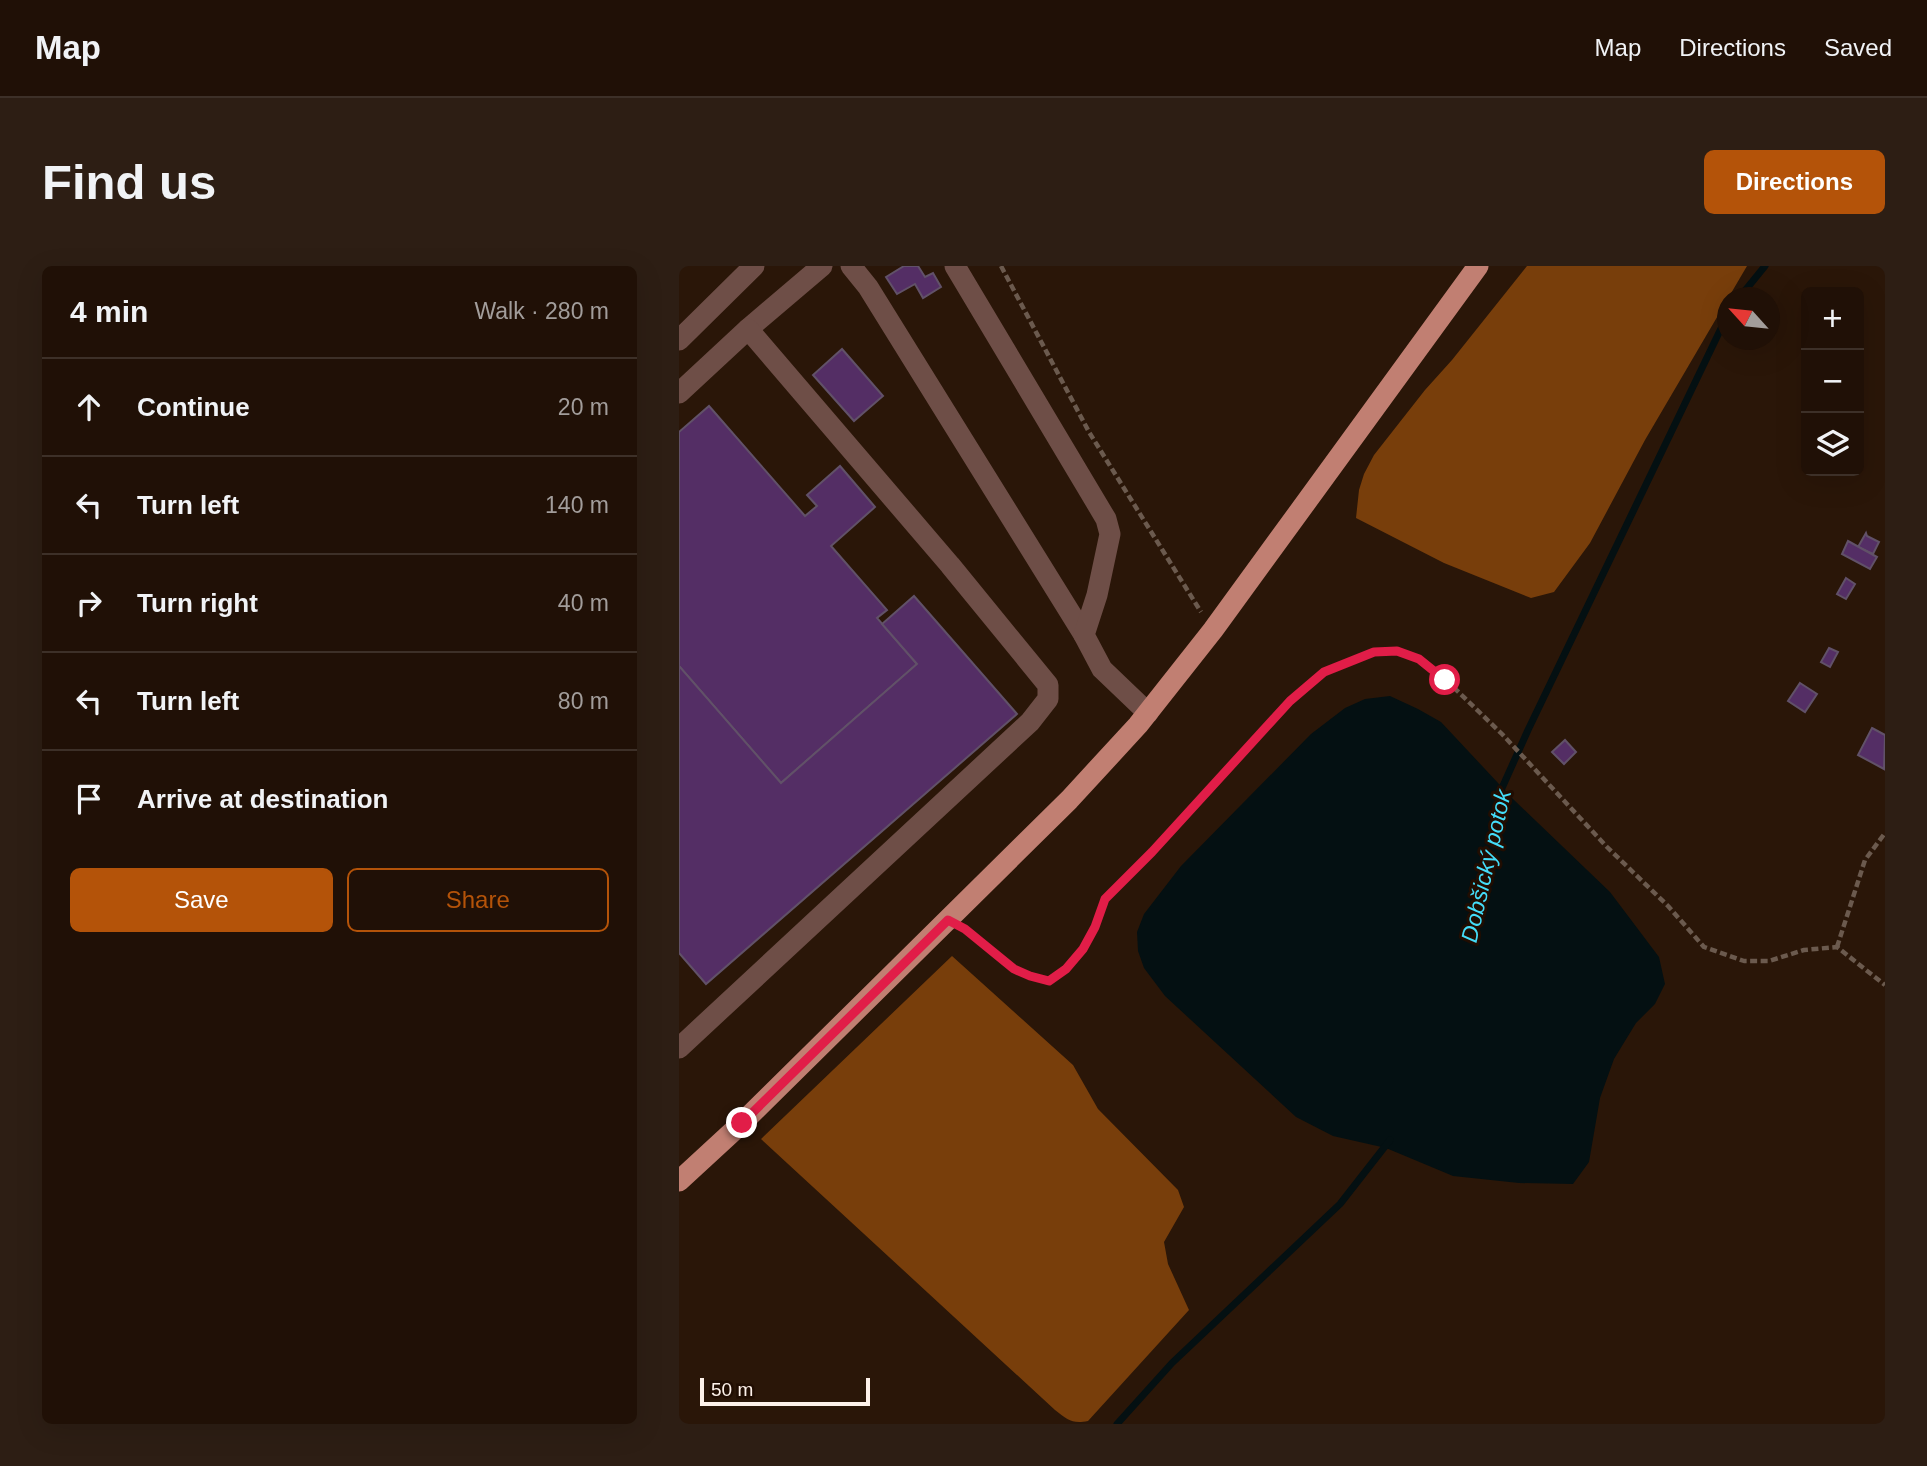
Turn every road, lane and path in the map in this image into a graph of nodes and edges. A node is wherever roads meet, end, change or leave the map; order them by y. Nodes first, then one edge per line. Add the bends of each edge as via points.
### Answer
1 (754, 266) edge
2 (822, 266) edge
3 (851, 266) edge
4 (955, 266) edge
5 (1001, 266) edge
6 (1478, 266) edge
7 (748, 329) junction
8 (679, 340) edge
9 (679, 393) edge
10 (1213, 630) junction
11 (1084, 635) junction
12 (1148, 713) junction
13 (1885, 833) edge
14 (948, 920) junction
15 (1837, 947) junction
16 (1885, 985) edge
17 (679, 1048) edge
18 (679, 1181) edge

1 - 8 lane
2 - 7 lane
3 - 11 lane
4 - 11 lane via 1106,519 1110,534
5 - 10 path via 1089,432
6 - 10 main road
7 - 9 lane
7 - 17 lane via 1032,665 1048,685 1048,699 1030,722
10 - 12 main road
11 - 12 lane via 1102,669
12 - 14 main road via 1069,800
13 - 15 path via 1865,860
14 - 15 path via 1014,969 1049,981 1083,949 1105,899 1290,701 1324,672 1374,652 1397,651 1419,659 1503,734 1703,947 1744,961 1769,961 1804,950
14 - 18 main road
15 - 16 path

